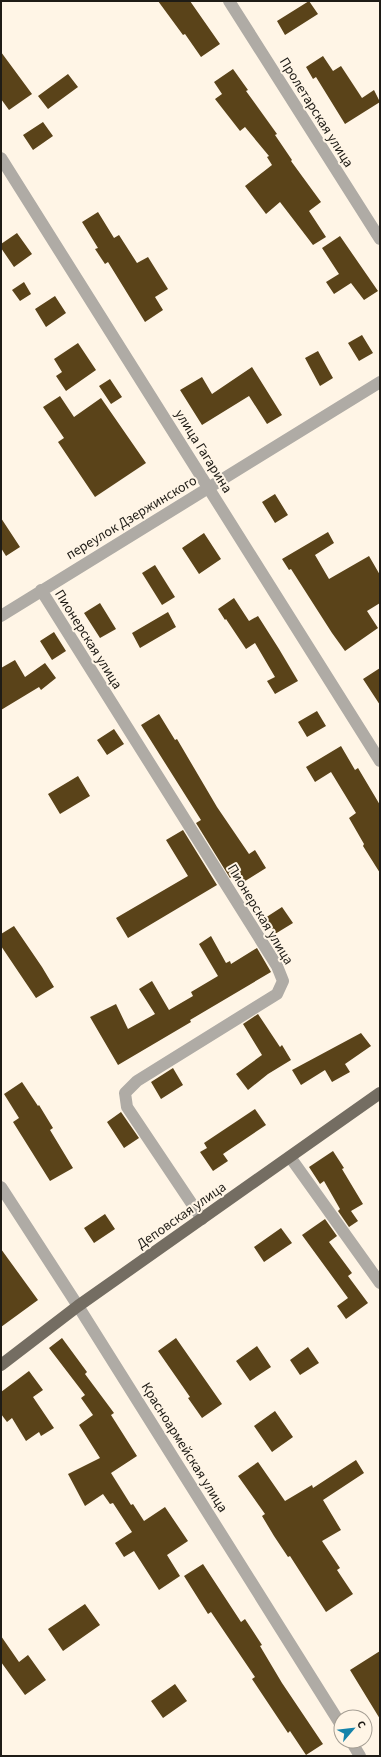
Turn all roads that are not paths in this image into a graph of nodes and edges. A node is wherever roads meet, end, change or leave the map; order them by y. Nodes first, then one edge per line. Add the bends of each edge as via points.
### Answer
1 (229, 1) edge
2 (1, 158) edge
3 (380, 239) edge
4 (380, 382) edge
5 (209, 487) junction
6 (41, 590) junction
7 (1, 616) edge
8 (380, 761) edge
9 (380, 1093) edge
10 (290, 1157) junction
11 (1, 1187) edge
12 (202, 1220) junction
13 (380, 1283) edge
14 (78, 1306) junction
15 (1, 1365) edge
16 (333, 1712) edge

1 - 3 street, Пролетарская улица
2 - 5 street, улица Гагарина
4 - 5 street, переулок Дзержинского
5 - 6 street, переулок Дзержинского
5 - 8 street, улица Гагарина
6 - 7 street, переулок Дзержинского
6 - 12 street, Пионерская улица via 277,966 283,982 277,994 137,1081 125,1092 127,1107
9 - 10 main road, Деповская улица
10 - 12 main road, Деповская улица
10 - 13 street
11 - 14 street, Красноармейская улица
12 - 14 main road, Деповская улица
14 - 15 main road, Деповская улица
14 - 16 street, Красноармейская улица

